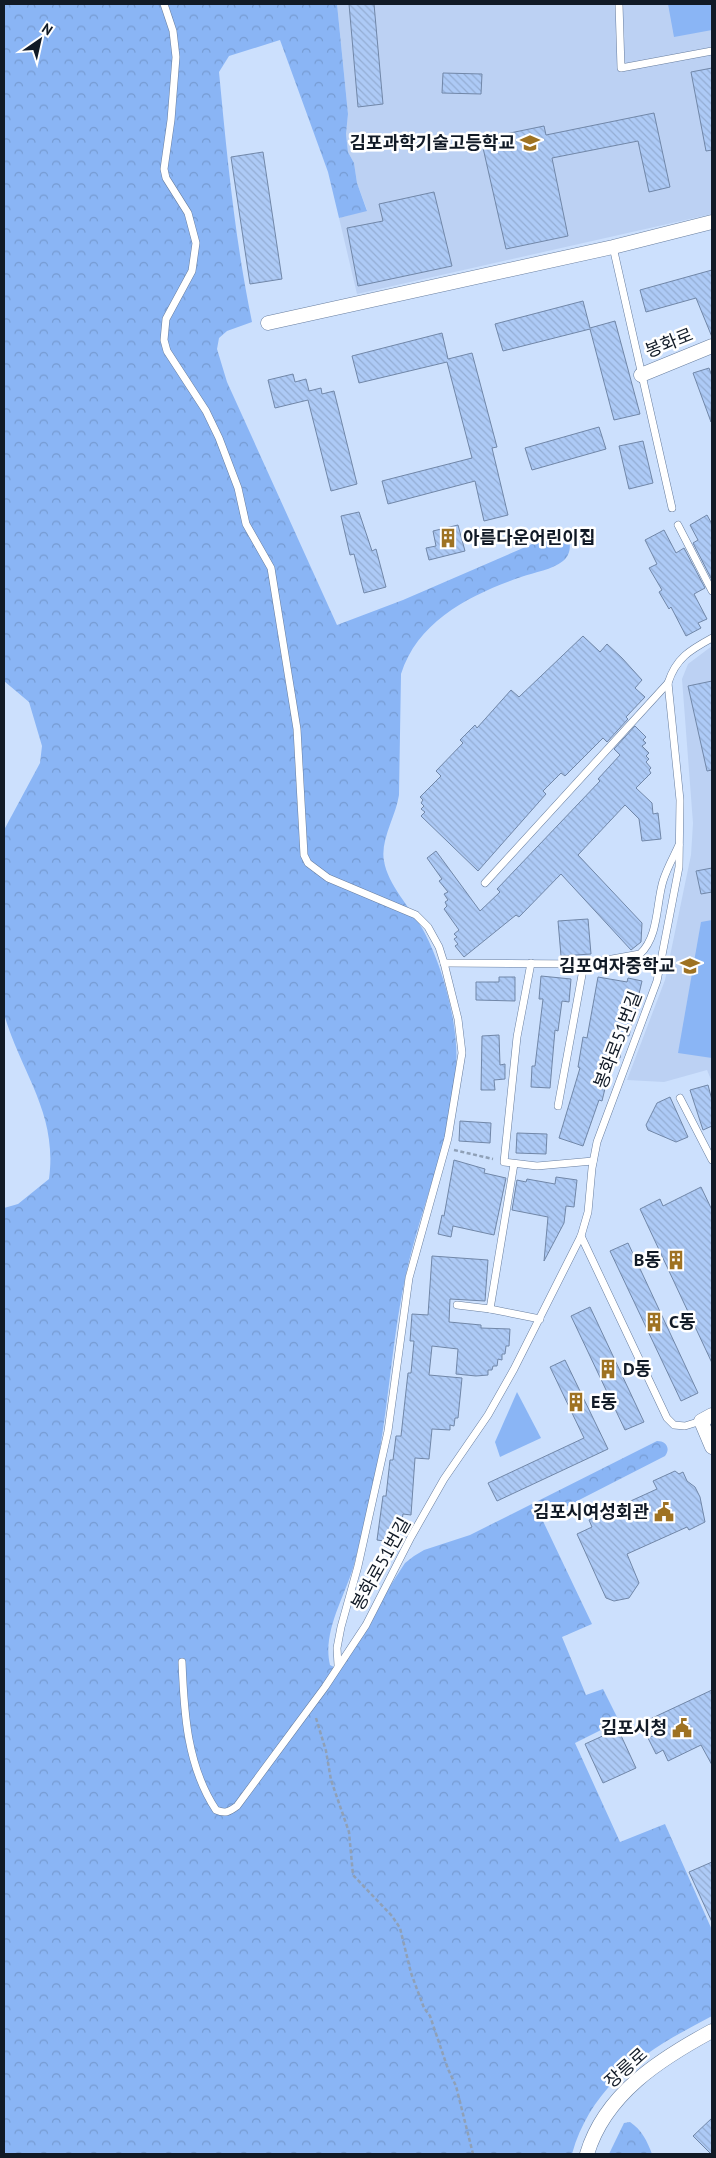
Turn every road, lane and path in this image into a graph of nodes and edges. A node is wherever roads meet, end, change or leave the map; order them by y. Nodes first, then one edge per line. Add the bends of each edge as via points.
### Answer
1 (164, 4) edge
2 (619, 4) edge
3 (712, 51) edge
4 (712, 222) edge
5 (613, 247) junction
6 (268, 323) dead end
7 (712, 346) edge
8 (641, 375) junction
9 (672, 508) dead end
10 (678, 525) dead end
11 (712, 591) edge
12 (712, 638) edge
13 (668, 683) junction
14 (681, 840) junction
15 (485, 883) dead end
16 (444, 963) junction
17 (531, 963) junction
18 (584, 964) junction
19 (680, 1098) dead end
20 (558, 1106) dead end
21 (446, 1148) junction
22 (712, 1160) edge
23 (593, 1161) junction
24 (504, 1162) junction
25 (514, 1164) junction
26 (581, 1236) junction
27 (457, 1306) dead end
28 (490, 1309) junction
29 (540, 1319) junction
30 (706, 1418) edge
31 (712, 1447) edge
32 (182, 1662) dead end
33 (338, 1665) junction
34 (312, 1704) junction
35 (712, 2031) edge
36 (473, 2154) edge
37 (587, 2154) edge

1 - 16 lane via 173,31 176,57 164,169 166,178 188,213 196,243 192,271 166,319 164,340 167,351 206,411 219,438 235,479 246,524 271,568 296,721 304,855 308,863 328,878 423,920 434,935
2 - 3 lane via 621,68
4 - 5 street
5 - 6 street
5 - 8 lane
7 - 8 street, 봉화로
8 - 9 lane
10 - 11 lane
12 - 13 lane via 680,660 673,668
13 - 14 lane, 봉화로51번길
13 - 15 lane
14 - 18 lane, 봉화로51번길 via 663,880 647,947 631,957
14 - 23 lane, 봉화로51번길 via 672,908 657,981 604,1119
16 - 17 lane, 봉화로51번길
16 - 21 lane via 458,1019 462,1053
17 - 18 lane, 봉화로51번길
17 - 24 lane via 517,1037
18 - 20 lane
19 - 22 lane
21 - 24 path
21 - 33 lane via 409,1278 388,1431 341,1627
23 - 25 lane via 537,1166
23 - 26 lane, 봉화로51번길 via 588,1212
24 - 25 lane
25 - 28 lane
26 - 29 lane, 봉화로51번길
26 - 30 lane via 667,1418 674,1425 684,1426
27 - 28 lane
28 - 29 lane
29 - 33 lane, 봉화로51번길 via 488,1414 411,1537 366,1625
30 - 31 street
32 - 34 lane, 봉화로51번길 via 189,1743 212,1804 223,1813 237,1806
33 - 34 lane, 봉화로51번길
34 - 36 path via 349,1832 353,1875 400,1928 424,2008 430,2016 456,2086
35 - 37 street, 장릉로 via 670,2055 628,2089 609,2109

